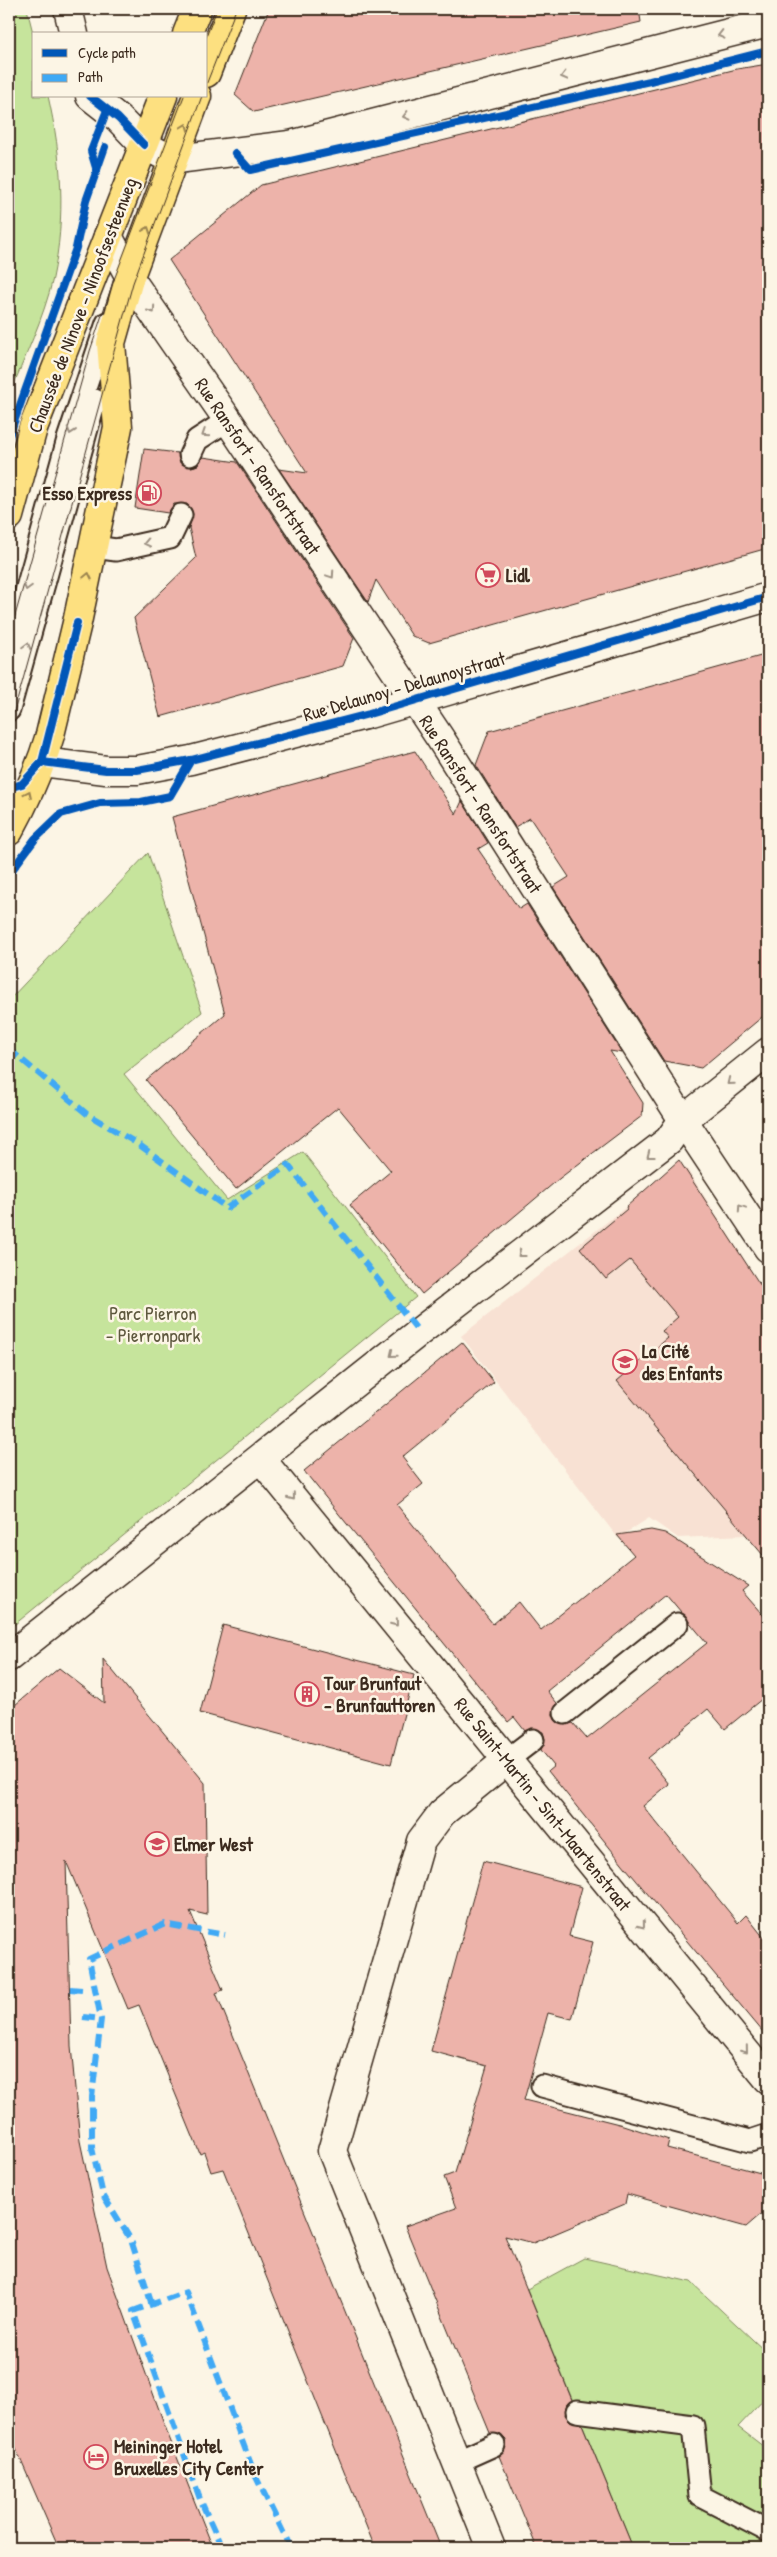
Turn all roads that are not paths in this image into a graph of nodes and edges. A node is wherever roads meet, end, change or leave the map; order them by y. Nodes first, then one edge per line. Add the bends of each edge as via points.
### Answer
1 (68, 9) edge
2 (197, 9) edge
3 (231, 9) edge
4 (768, 23) edge
5 (74, 32) edge
6 (188, 32) edge
7 (208, 68) edge
8 (93, 98) edge
9 (161, 98) edge
10 (196, 98) edge
11 (144, 145) junction
12 (173, 158) junction
13 (108, 236) junction
14 (128, 272) junction
15 (111, 343) junction
16 (228, 420) junction
17 (190, 455) dead end
18 (181, 515) dead end
19 (9, 516) edge
20 (94, 547) junction
21 (768, 597) edge
22 (9, 653) edge
23 (414, 701) junction
24 (9, 710) edge
25 (42, 762) junction
26 (9, 831) edge
27 (768, 1052) edge
28 (683, 1120) junction
29 (768, 1248) edge
30 (261, 1459) junction
31 (677, 1624) dead end
32 (9, 1657) edge
33 (565, 1713) dead end
34 (533, 1740) dead end
35 (507, 1760) junction
36 (768, 2079) edge
37 (542, 2086) dead end
38 (768, 2135) edge
39 (577, 2411) dead end
40 (494, 2445) dead end
41 (456, 2462) junction
42 (768, 2532) edge
43 (491, 2548) edge

1 - 5 street
2 - 6 main road
3 - 7 main road
4 -> 12 street via 290,145
8 - 11 street
9 - 11 main road, Chaussée de Ninove - Ninoofsesteenweg
12 -> 10 main road, Chaussée de Ninove - Ninoofsesteenweg
11 - 12 street
11 - 13 main road, Chaussée de Ninove - Ninoofsesteenweg
14 -> 12 main road, Chaussée de Ninove - Ninoofsesteenweg
13 - 14 street, Rue Ransfort - Ransfortstraat
13 - 19 main road, Chaussée de Ninove - Ninoofsesteenweg via 33,428
14 - 15 main road, Chaussée de Ninove - Ninoofsesteenweg
14 -> 16 street, Rue Ransfort - Ransfortstraat
14 -> 22 lane, Chaussée de Ninove - Ninoofsesteenweg via 68,439
15 - 20 main road, Chaussée de Ninove - Ninoofsesteenweg via 118,427
24 -> 15 lane, Chaussée de Ninove - Ninoofsesteenweg
16 -> 17 lane via 196,440
16 -> 23 street, Rue Ransfort - Ransfortstraat
18 -> 20 lane via 170,538 116,550
25 -> 20 main road, Chaussée de Ninove - Ninoofsesteenweg
21 - 23 street, Rue Delaunoy - Delaunoystraat
23 - 25 street, Rue Delaunoy - Delaunoystraat via 192,760 137,770 106,770
23 - 28 street, Rue Ransfort - Ransfortstraat
26 -> 25 main road, Chaussée de Ninove - Ninoofsesteenweg
27 -> 28 street
29 -> 28 street, Rue Ransfort - Ransfortstraat
28 -> 30 street via 669,1140 419,1332
30 - 32 street
30 -> 35 street, Rue Saint-Martin - Sint-Maartenstraat
31 - 33 lane
34 - 35 lane
35 -> 36 street, Rue Saint-Martin - Sint-Maartenstraat
35 - 41 street via 442,1813 421,1841 332,2151
37 - 38 lane via 750,2141
39 - 42 lane via 693,2426 700,2496
40 - 41 lane
41 - 43 street

